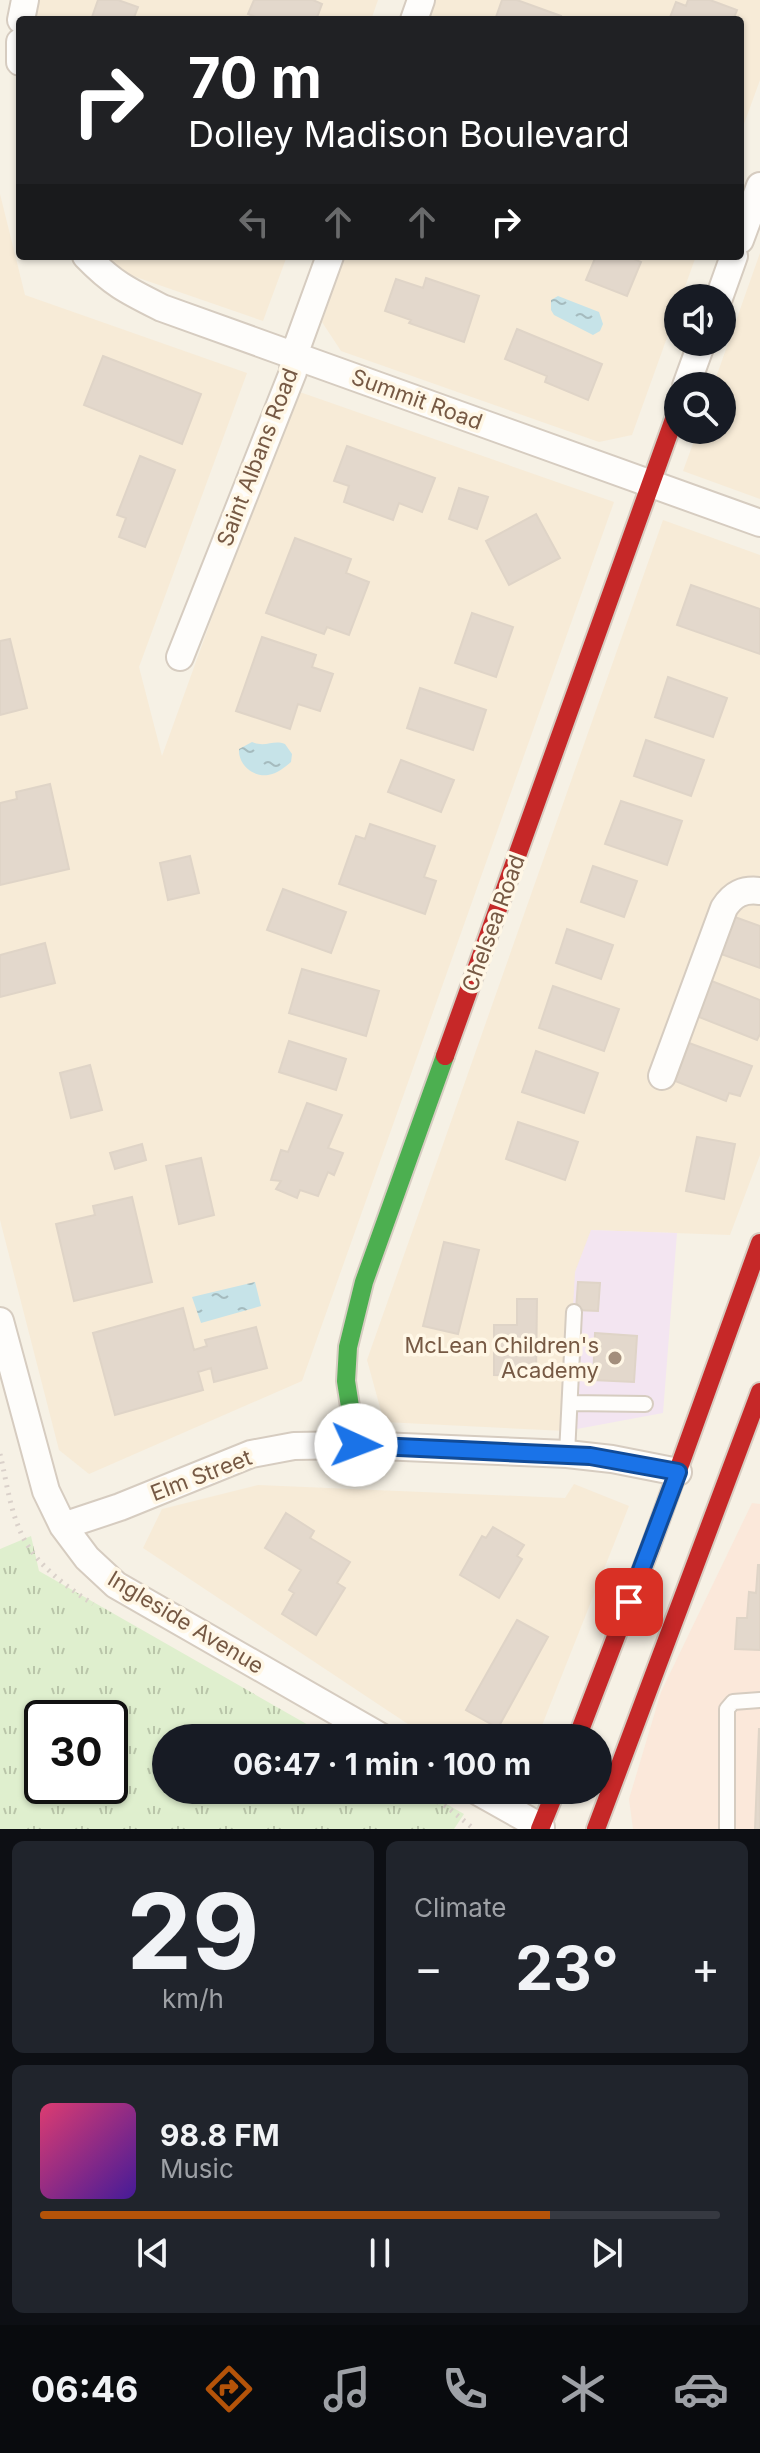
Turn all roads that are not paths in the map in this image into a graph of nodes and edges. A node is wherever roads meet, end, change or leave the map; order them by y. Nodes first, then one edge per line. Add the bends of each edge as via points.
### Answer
1 (760, 186) edge
2 (744, 229) edge
3 (90, 260) edge
4 (329, 260) edge
5 (733, 260) edge
6 (724, 284) edge
7 (294, 355) junction
8 (665, 444) edge
9 (650, 483) junction
10 (760, 523) edge
11 (180, 657) dead end
12 (760, 891) edge
13 (662, 1076) dead end
14 (760, 1243) edge
15 (574, 1312) dead end
16 (0, 1321) edge
17 (760, 1392) edge
18 (570, 1403) junction
19 (645, 1404) dead end
20 (356, 1445) junction
21 (567, 1454) junction
22 (678, 1472) junction
23 (63, 1526) junction
24 (760, 1700) edge
25 (359, 1724) edge
26 (582, 1724) edge
27 (499, 1804) edge
28 (550, 1804) edge
29 (569, 1804) edge
30 (569, 1810) dead end
31 (541, 1828) edge
32 (596, 1829) edge
33 (727, 1829) edge

1 - 2 street
3 - 7 street, Summit Road via 120,288 162,308
4 - 7 street, Saint Albans Road
5 - 6 street
7 - 9 street, Summit Road
7 - 11 street, Saint Albans Road via 293,372
8 - 9 street, Chelsea Road
9 - 10 street, Summit Road
9 - 20 street, Chelsea Road via 364,1282 348,1347 346,1381
12 - 13 street via 743,891 724,908
14 - 22 street
15 - 18 lane
16 - 23 street, Ingleside Avenue via 42,1479
17 - 32 street via 740,1465
18 - 19 lane
18 - 21 lane
20 - 21 street, Elm Street
20 - 23 street, Elm Street via 294,1446 251,1454
21 - 22 street, Elm Street
22 - 26 street
23 - 25 street, Ingleside Avenue via 116,1585
24 - 33 lane via 733,1702 727,1709
27 - 31 street
28 - 31 street
29 - 30 street

